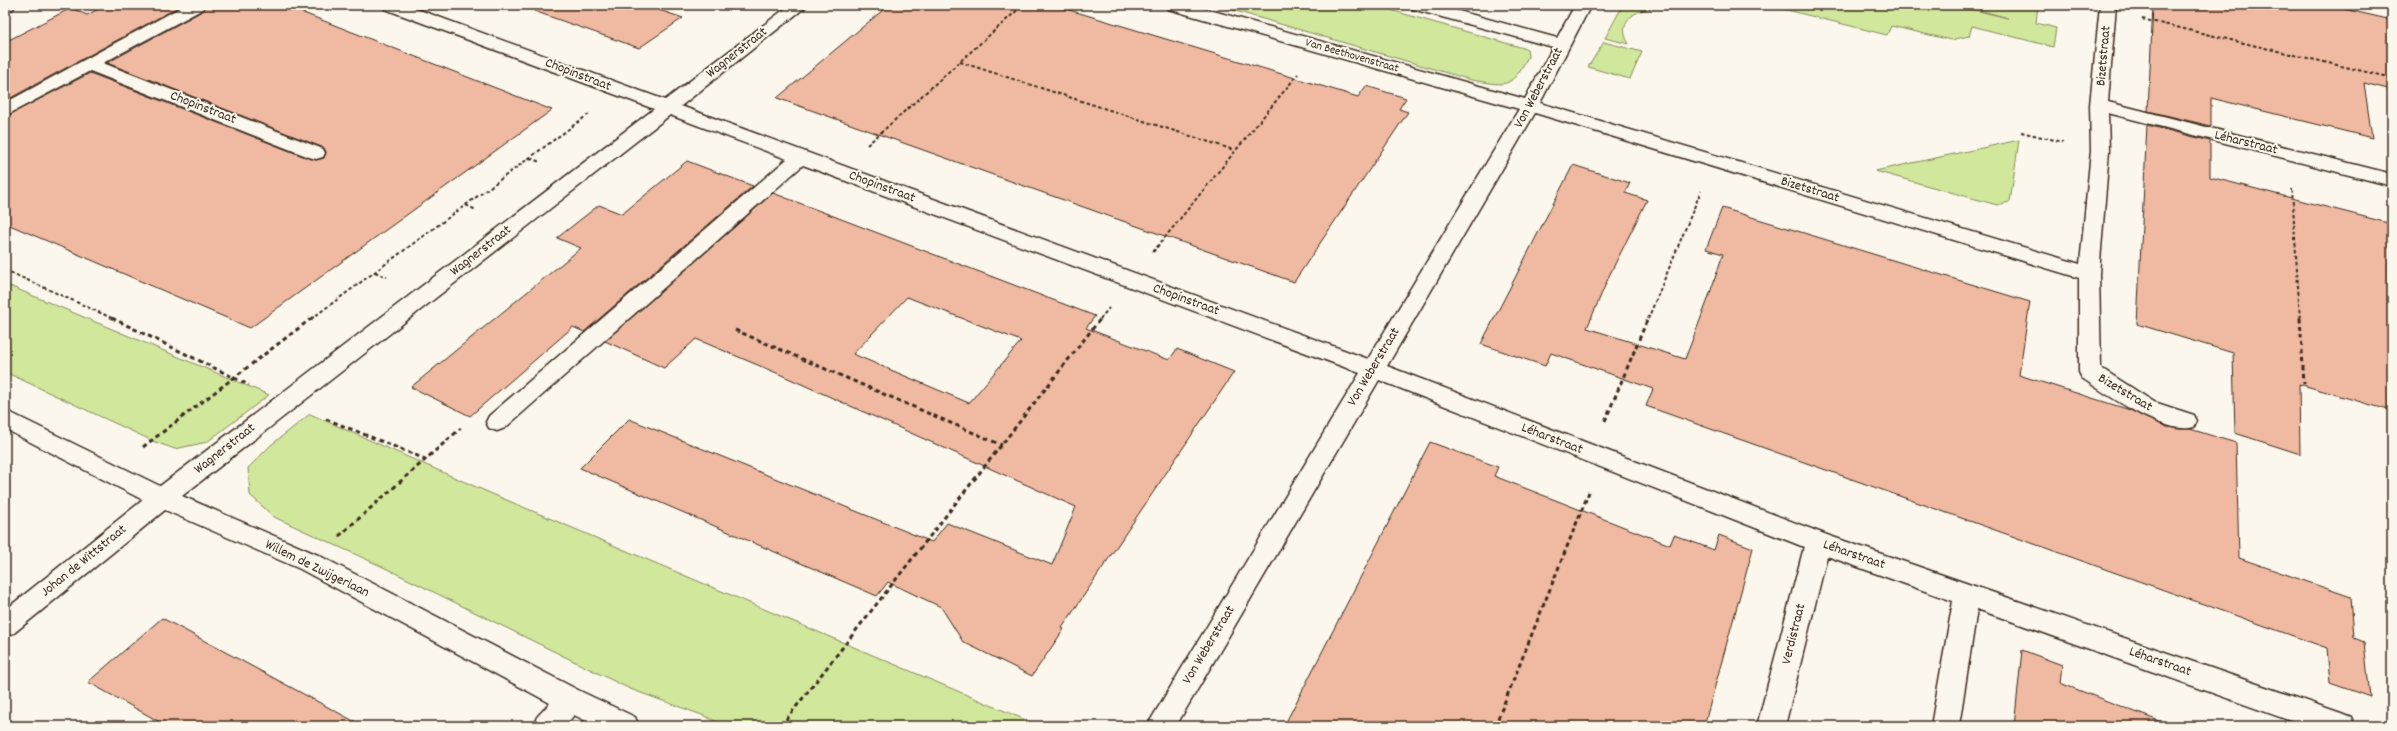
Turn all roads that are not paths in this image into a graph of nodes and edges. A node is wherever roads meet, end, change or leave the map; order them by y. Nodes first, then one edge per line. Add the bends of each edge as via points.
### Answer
1 (198, 5) edge
2 (391, 5) edge
3 (800, 5) edge
4 (1174, 5) edge
5 (1418, 5) edge
6 (1583, 5) edge
7 (2108, 8) edge
8 (1562, 44) junction
9 (90, 64) junction
10 (2100, 105) junction
11 (1530, 106) junction
12 (666, 108) junction
13 (5, 110) edge
14 (316, 153) dead end
15 (800, 157) junction
16 (2392, 180) edge
17 (2089, 274) junction
18 (1373, 369) junction
19 (5, 419) edge
20 (2186, 421) dead end
21 (497, 422) road end
22 (162, 498) junction
23 (1818, 542) junction
24 (1967, 594) junction
25 (5, 626) edge
26 (570, 700) junction
27 (547, 726) edge
28 (625, 726) edge
29 (1161, 726) edge
30 (1771, 726) edge
31 (1945, 726) edge
32 (2341, 726) edge

1 - 9 street
2 - 12 street, Chopinstraat
3 - 12 street, Wagnerstraat
4 - 11 street, Van Beethovenstraat
5 - 8 street
6 - 8 street, Von Weberstraat
7 - 10 street, Bizetstraat
8 - 11 street, Von Weberstraat
9 - 13 street
9 - 14 street, Chopinstraat
10 - 16 street, Léharstraat
10 - 17 street, Bizetstraat via 2100,151
11 - 17 street, Bizetstraat
11 - 18 street, Von Weberstraat
12 - 15 street, Chopinstraat
12 - 22 street, Wagnerstraat
15 - 18 street, Chopinstraat
15 - 21 street
17 - 20 street, Bizetstraat via 2090,372 2146,408
18 - 23 street, Léharstraat
18 - 29 street, Von Weberstraat
19 - 22 street, Willem de Zwijgerlaan
22 - 25 street, Johan de Wittstraat
22 - 26 street, Willem de Zwijgerlaan via 309,562
23 - 24 street, Léharstraat
23 - 30 street, Verdistraat
24 - 31 street
24 - 32 street, Léharstraat
26 - 27 street
26 - 28 street, Willem de Zwijgerlaan

